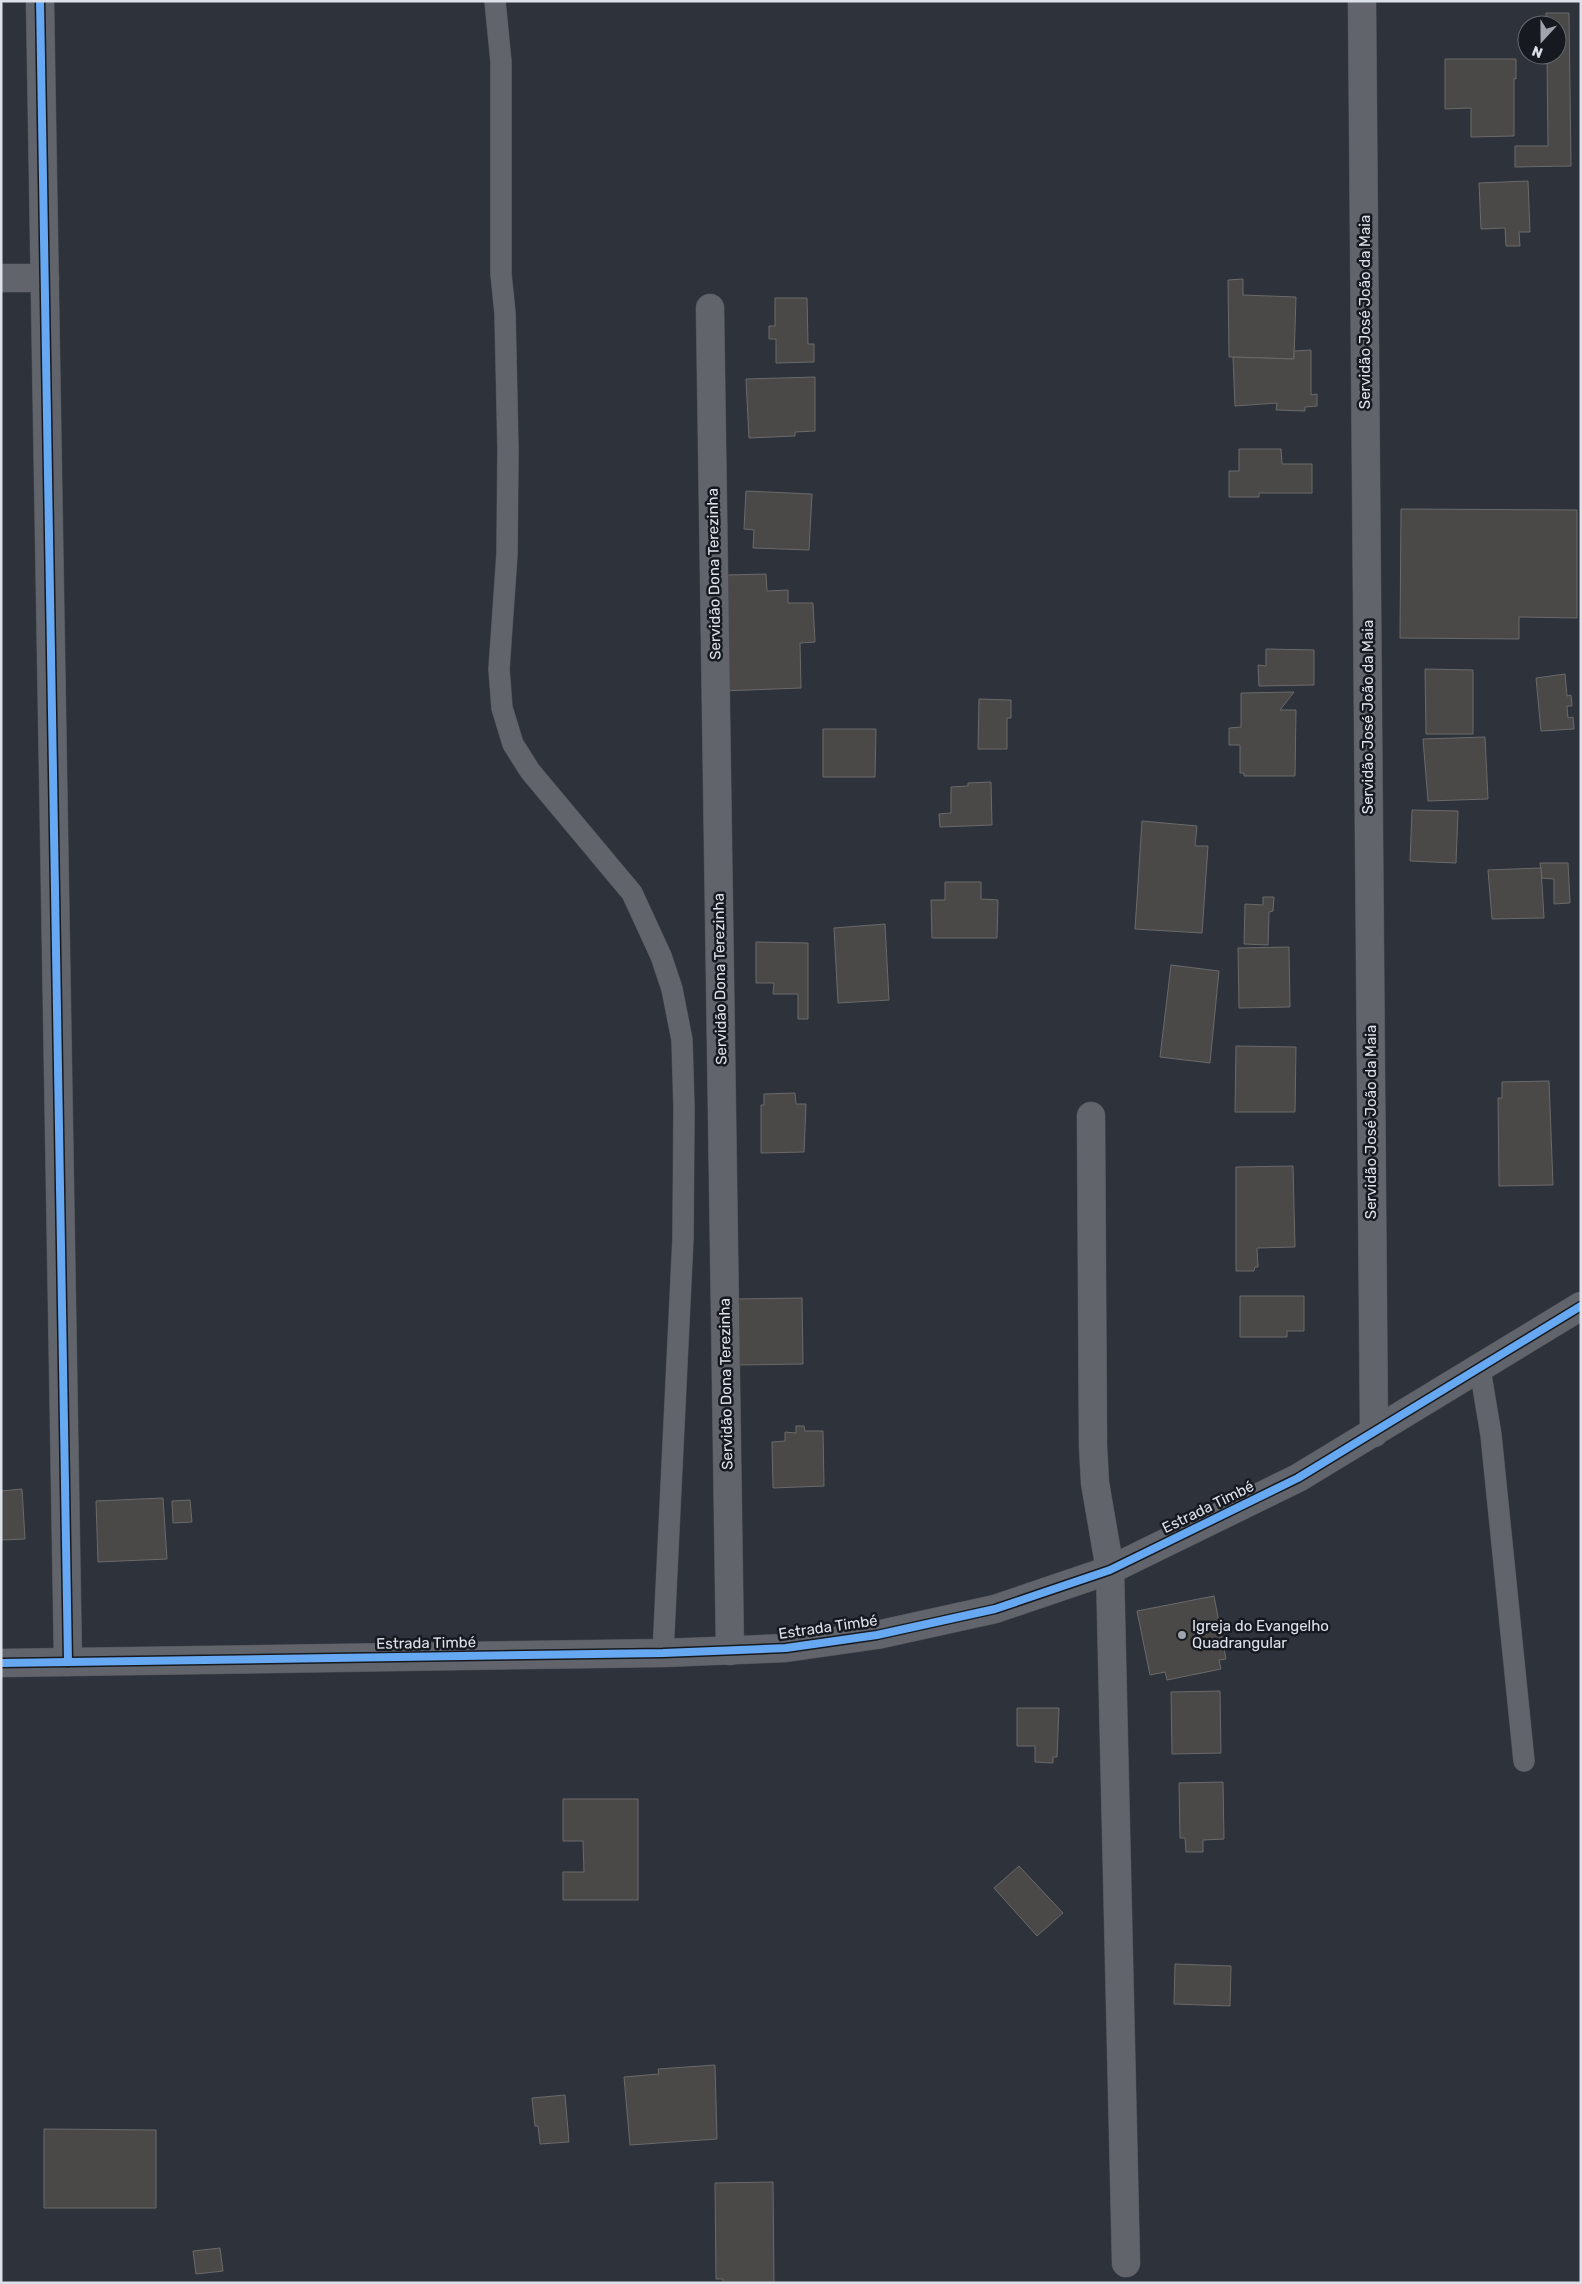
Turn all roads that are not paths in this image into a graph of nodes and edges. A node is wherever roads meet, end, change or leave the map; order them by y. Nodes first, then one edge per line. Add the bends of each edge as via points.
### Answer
1 (40, 1) edge
2 (495, 1) edge
3 (1362, 1) edge
4 (1, 278) edge
5 (45, 278) junction
6 (710, 308) dead end
7 (1091, 1116) dead end
8 (1581, 1306) edge
9 (1480, 1369) junction
10 (1374, 1433) junction
11 (1110, 1570) junction
12 (730, 1651) junction
13 (663, 1653) junction
14 (1, 1662) edge
15 (68, 1662) junction
16 (1524, 1760) dead end
17 (1126, 2263) dead end

1 - 5 street
2 - 13 lane via 501,62 501,274 508,449 507,554 499,669 502,708 513,744 530,771 632,893 661,956 672,989 682,1040 683,1238
3 - 10 street, Servidão José João da Maia
4 - 5 street
5 - 15 street
6 - 12 street, Servidão Dona Terezinha
7 - 11 street via 1093,1446 1095,1483
8 - 9 street, Estrada Timbé
9 - 10 street, Estrada Timbé
9 - 16 lane via 1491,1435
10 - 11 street, Estrada Timbé via 1298,1478
11 - 12 street, Estrada Timbé via 995,1609 877,1635 786,1648
11 - 17 street
12 - 13 street, Estrada Timbé
13 - 15 street, Estrada Timbé
14 - 15 street, Estrada Timbé

